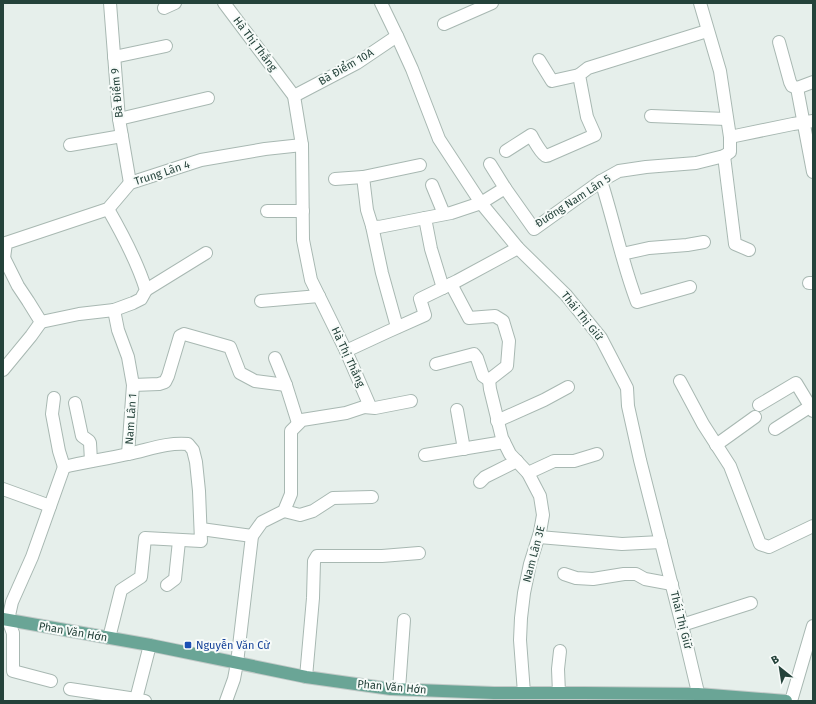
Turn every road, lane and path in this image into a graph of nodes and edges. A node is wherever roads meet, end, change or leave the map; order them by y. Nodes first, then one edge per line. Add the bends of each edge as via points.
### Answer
1 (110, 3) edge
2 (224, 3) edge
3 (380, 3) edge
4 (492, 3) edge
5 (700, 3) edge
6 (444, 24) dead end
7 (707, 31) junction
8 (397, 36) junction
9 (780, 42) dead end
10 (166, 46) dead end
11 (114, 57) junction
12 (539, 60) dead end
13 (579, 75) junction
14 (813, 82) edge
15 (797, 88) junction
16 (294, 96) junction
17 (208, 98) dead end
18 (651, 116) dead end
19 (119, 119) junction
20 (726, 119) junction
21 (808, 122) edge
22 (122, 136) junction
23 (730, 137) junction
24 (70, 145) dead end
25 (302, 145) junction
26 (506, 150) dead end
27 (724, 156) junction
28 (490, 164) dead end
29 (420, 165) dead end
30 (813, 172) edge
31 (363, 177) junction
32 (335, 179) dead end
33 (601, 181) junction
34 (130, 183) junction
35 (432, 185) dead end
36 (505, 188) junction
37 (481, 203) junction
38 (108, 209) junction
39 (267, 211) dead end
40 (303, 211) junction
41 (444, 214) junction
42 (425, 218) junction
43 (372, 226) junction
44 (5, 239) edge
45 (704, 242) dead end
46 (518, 248) junction
47 (749, 250) dead end
48 (206, 253) dead end
49 (622, 254) junction
50 (4, 258) edge
51 (447, 286) junction
52 (690, 287) dead end
53 (146, 290) junction
54 (319, 296) junction
55 (261, 302) dead end
56 (114, 310) junction
57 (41, 322) junction
58 (397, 327) junction
59 (346, 351) junction
60 (275, 358) dead end
61 (436, 364) dead end
62 (3, 370) edge
63 (489, 380) junction
64 (680, 381) dead end
65 (134, 385) junction
66 (286, 385) junction
67 (568, 387) dead end
68 (54, 398) dead end
69 (411, 401) dead end
70 (75, 403) dead end
71 (759, 405) dead end
72 (364, 407) junction
73 (812, 409) edge
74 (456, 410) dead end
75 (755, 417) dead end
76 (497, 421) junction
77 (298, 424) junction
78 (775, 429) dead end
79 (504, 442) junction
80 (716, 444) junction
81 (464, 449) junction
82 (128, 454) junction
83 (597, 454) dead end
84 (424, 455) dead end
85 (91, 461) junction
86 (517, 461) junction
87 (64, 467) junction
88 (528, 473) junction
89 (480, 482) dead end
90 (3, 489) edge
91 (372, 497) dead end
92 (50, 506) junction
93 (284, 511) junction
94 (813, 526) edge
95 (201, 529) junction
96 (252, 536) junction
97 (539, 537) junction
98 (179, 541) junction
99 (661, 542) junction
100 (419, 553) dead end
101 (564, 574) dead end
102 (672, 584) junction
103 (167, 585) dead end
104 (751, 603) dead end
105 (6, 620) edge
106 (404, 620) dead end
107 (682, 625) junction
108 (813, 626) edge
109 (110, 638) junction
110 (150, 645) junction
111 (560, 651) dead end
112 (237, 663) junction
113 (306, 677) junction
114 (51, 682) dead end
115 (70, 689) dead end
116 (399, 689) junction
117 (524, 693) junction
118 (559, 693) junction
119 (465, 696) edge
120 (583, 697) edge
121 (685, 698) edge
122 (699, 698) edge
123 (140, 700) edge
124 (226, 701) edge
125 (786, 701) edge
126 (790, 701) edge

1 - 11 street, Bà Điểm 9
2 - 16 street, Hà Thị Thắng
3 - 8 street, Thái Thị Giữ
4 - 6 street
5 - 7 street
7 - 13 street via 588,68
7 - 20 street via 720,71
8 - 16 street, Bà Điểm 10A via 357,63
8 - 37 street, Thái Thị Giữ via 439,139
9 - 15 street via 790,82
10 - 11 street
11 - 19 street, Bà Điểm 9
12 - 13 street via 552,81
13 - 26 street via 587,117 594,134 546,156 530,135
14 - 15 street
15 - 21 street
16 - 25 street, Hà Thị Thắng
17 - 19 street
18 - 20 street
19 - 22 street, Bà Điểm 9
20 - 23 street
21 - 23 street
21 - 30 street
22 - 24 street
22 - 34 street, Bà Điểm 9
23 - 27 street via 730,152
25 - 34 street, Trung Lân 4 via 202,160
25 - 40 street, Hà Thị Thắng
27 - 33 street, Đường Nam Lân 5 via 696,163 619,171
27 - 47 street via 734,244
28 - 36 street, Đường Nam Lân 5
29 - 31 street
31 - 32 street
31 - 43 street via 367,210
33 - 36 street, Đường Nam Lân 5 via 534,229
33 - 49 street
34 - 38 street, Trung Lân 4
35 - 41 street
36 - 37 street
37 - 41 street
37 - 46 street, Thái Thị Giữ
38 - 44 street
38 - 53 street via 128,244
39 - 40 street
40 - 54 street, Hà Thị Thắng via 303,240 311,280
41 - 42 street
42 - 43 street
42 - 51 street via 430,250
43 - 58 street
44 - 50 street
45 - 49 street via 649,248
46 - 51 street
46 - 99 street, Thái Thị Giữ via 566,295 601,338 627,388 628,406
48 - 53 street
49 - 52 street via 637,302
50 - 57 street
51 - 58 street via 420,298 425,315
51 - 63 street via 469,318 496,316 503,321 509,341 507,366
53 - 56 street via 141,299
54 - 55 street
54 - 59 street, Hà Thị Thắng
56 - 57 street
56 - 65 street, Nam Lân 1
57 - 62 street
58 - 59 street
59 - 72 street, Hà Thị Thắng via 369,404
60 - 66 street
61 - 63 street, Nam Lân 3E via 474,354 483,376
63 - 76 street, Nam Lân 3E
64 - 80 street
65 - 66 street via 165,382 180,336 184,334 230,346 240,373 255,381
65 - 82 street, Nam Lân 1
66 - 77 street
67 - 76 street
68 - 87 street via 52,414
69 - 72 street via 375,408
70 - 85 street via 82,436 90,443
71 - 73 street via 793,378
72 - 77 street via 346,413 302,420
73 - 78 street
74 - 81 street
75 - 80 street
76 - 79 street, Nam Lân 3E
77 - 93 street via 291,431 291,494
79 - 81 street
79 - 86 street, Nam Lân 3E
80 - 94 street via 730,466 760,544 769,547
81 - 84 street
82 - 85 street, Nam Lân 1
82 - 95 street via 180,443 188,444 194,450
83 - 88 street via 574,461 554,461
85 - 87 street, Nam Lân 1
86 - 88 street, Nam Lân 3E
86 - 89 street
87 - 92 street
88 - 97 street, Nam Lân 3E via 540,496 543,515
90 - 92 street
91 - 93 street via 332,498 313,511 300,514
92 - 105 street
93 - 96 street via 262,522
95 - 96 street
95 - 98 street via 201,541
96 - 112 street
97 - 99 street via 622,544
97 - 117 street, Nam Lân 3E via 530,564 521,618
98 - 103 street via 175,579
98 - 109 street via 145,538 141,577 121,590
99 - 102 street, Thái Thị Giữ
100 - 113 street via 317,556 314,561
101 - 102 street via 593,579 636,574
102 - 107 street, Thái Thị Giữ
104 - 107 street
105 - 109 main road, Phan Văn Hớn
105 - 114 street via 13,633 13,671
106 - 116 street
107 - 122 street, Thái Thị Giữ
108 - 126 street
109 - 110 main road, Phan Văn Hớn
110 - 112 main road, Phan Văn Hớn
110 - 123 street
111 - 118 street
112 - 113 main road, Phan Văn Hớn
112 - 124 street
113 - 116 main road, Phan Văn Hớn
115 - 123 street
116 - 119 main road, Phan Văn Hớn
117 - 118 main road, Phan Văn Hớn
117 - 119 main road, Phan Văn Hớn
118 - 120 main road, Phan Văn Hớn
120 - 121 main road, Phan Văn Hớn
121 - 122 main road, Phan Văn Hớn
122 - 125 main road, Phan Văn Hớn

